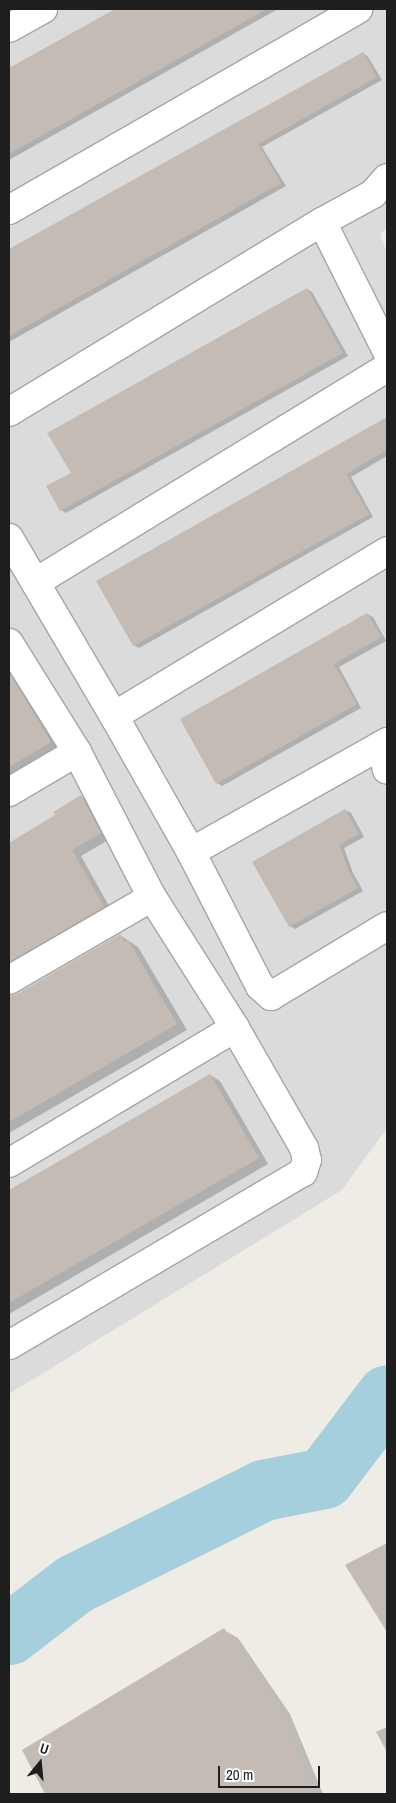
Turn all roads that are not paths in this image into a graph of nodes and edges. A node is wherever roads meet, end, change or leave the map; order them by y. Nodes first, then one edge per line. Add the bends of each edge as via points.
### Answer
1 (43, 9) edge
2 (358, 9) edge
3 (9, 28) edge
4 (387, 178) edge
5 (9, 210) edge
6 (322, 222) junction
7 (387, 351) edge
8 (387, 368) edge
9 (9, 412) edge
10 (9, 538) edge
11 (387, 551) edge
12 (36, 582) junction
13 (9, 643) edge
14 (114, 716) junction
15 (77, 752) junction
16 (386, 752) edge
17 (9, 792) edge
18 (191, 852) junction
19 (152, 897) junction
20 (387, 926) edge
21 (9, 980) edge
22 (235, 1028) junction
23 (9, 1163) edge
24 (9, 1344) edge

1 - 3 street
2 - 5 street
4 - 6 street via 373,194
6 - 7 street
6 - 9 street
8 - 12 street
10 - 12 street
11 - 14 street
12 - 14 street
13 - 15 street
14 - 18 street
15 - 17 street
15 - 19 street
16 - 18 street
18 - 20 street via 260,986 271,996
19 - 21 street
19 - 22 street
22 - 23 street
22 - 24 street via 304,1148 307,1160 303,1172

